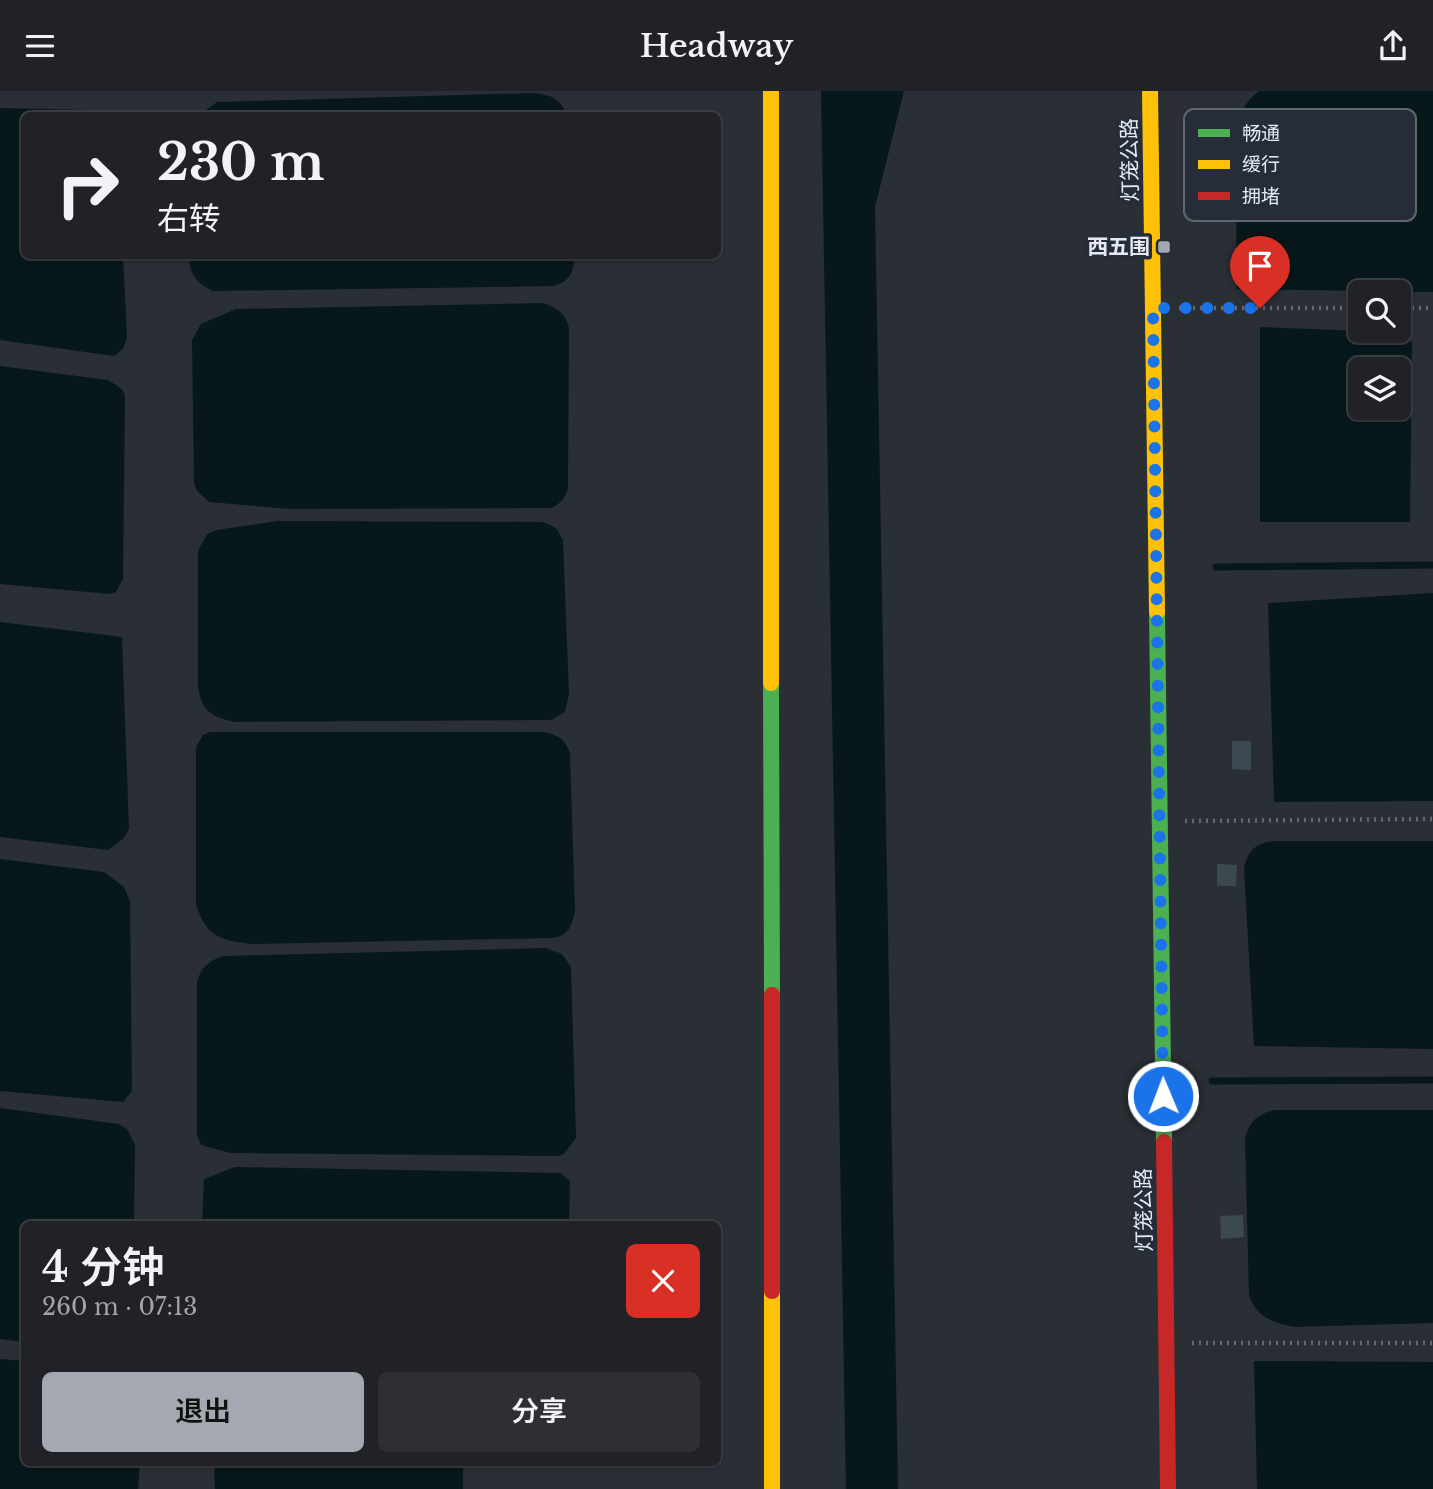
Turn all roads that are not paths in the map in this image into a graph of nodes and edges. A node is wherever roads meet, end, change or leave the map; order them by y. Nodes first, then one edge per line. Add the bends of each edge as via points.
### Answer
1 (771, 91) edge
2 (1150, 91) edge
3 (772, 1489) edge
4 (1168, 1489) edge

1 - 3 street
2 - 4 street, 灯笼公路

